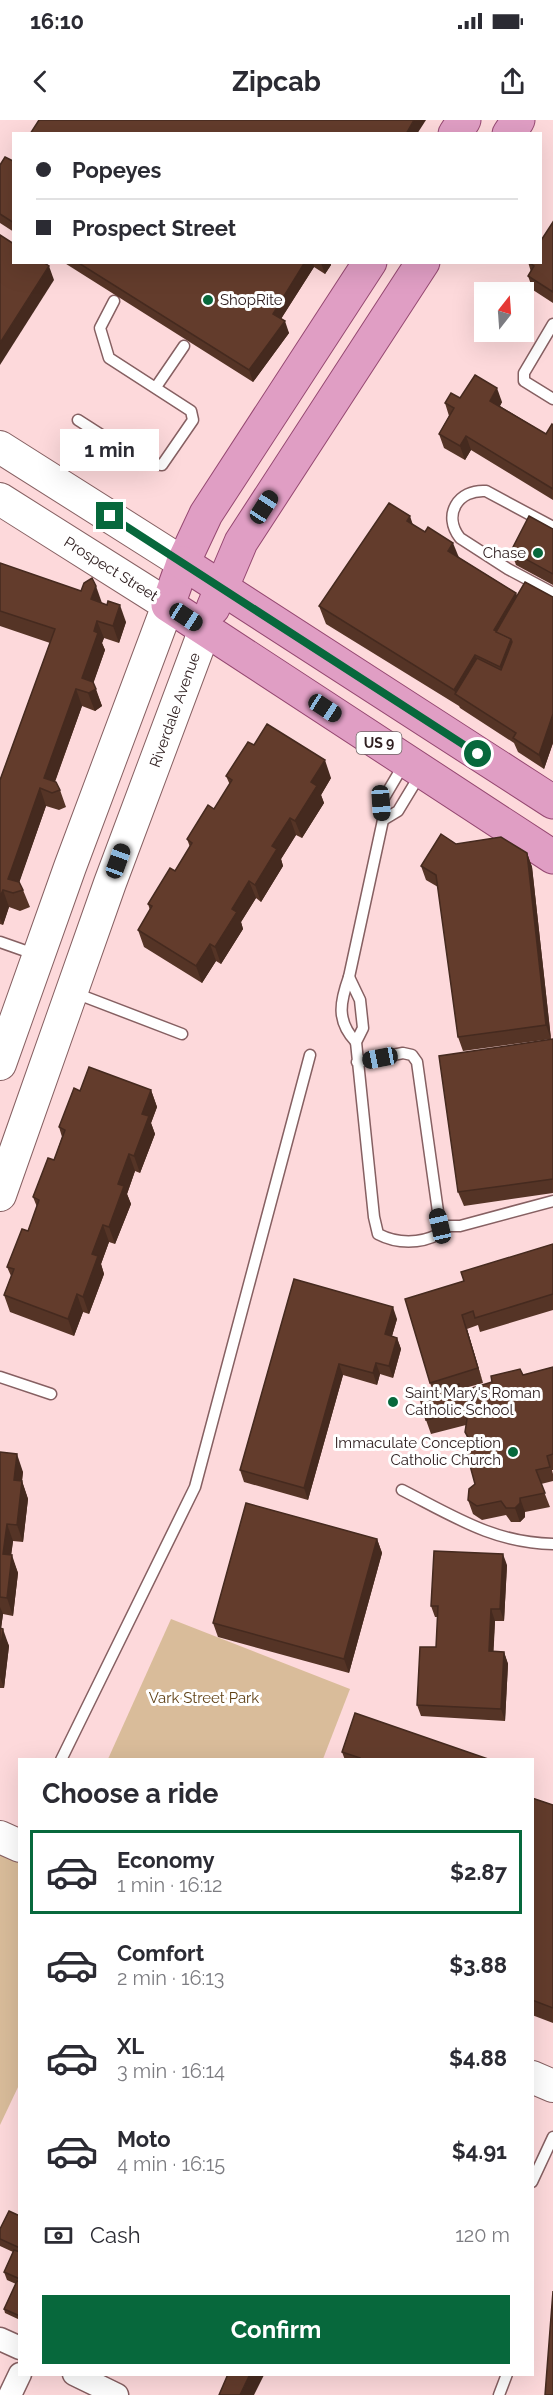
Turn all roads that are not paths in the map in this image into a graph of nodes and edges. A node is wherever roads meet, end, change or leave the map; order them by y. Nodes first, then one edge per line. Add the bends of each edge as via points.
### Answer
1 (369, 264) edge
2 (422, 264) edge
3 (114, 301) edge
4 (553, 324) edge
5 (184, 346) edge
6 (156, 387) junction
7 (553, 399) edge
8 (78, 420) dead end
9 (0, 447) edge
10 (0, 499) edge
11 (553, 527) edge
12 (183, 563) junction
13 (220, 587) junction
14 (553, 593) edge
15 (168, 605) junction
16 (205, 629) junction
17 (414, 766) junction
18 (553, 802) edge
19 (383, 820) junction
20 (553, 857) edge
21 (0, 942) edge
22 (38, 956) junction
23 (349, 977) junction
24 (72, 992) junction
25 (182, 1034) dead end
26 (356, 1042) junction
27 (310, 1055) dead end
28 (357, 1062) junction
29 (0, 1064) edge
30 (0, 1195) edge
31 (553, 1201) edge
32 (440, 1226) junction
33 (0, 1377) edge
34 (51, 1394) dead end
35 (402, 1490) dead end
36 (553, 1544) edge
37 (62, 1758) edge
38 (0, 1837) edge
39 (18, 1845) edge
40 (534, 2078) edge
41 (553, 2086) edge
42 (553, 2137) edge
43 (534, 2178) edge
44 (0, 2339) edge
45 (18, 2347) edge
46 (19, 2376) edge
47 (78, 2376) edge
48 (506, 2376) edge
49 (10, 2395) edge
50 (117, 2395) edge
51 (499, 2395) edge

1 - 12 main road via 206,514
2 - 13 main road, Riverdale Avenue via 241,542
3 - 6 lane via 100,328 109,358
4 - 7 lane via 524,373 524,381
5 - 6 lane
6 - 8 lane via 191,411 193,420 162,465 145,463
9 - 12 main road
10 - 15 main road, Prospect Street
11 - 14 lane via 486,491 474,490 462,496 453,510 454,531 460,538
12 - 13 main road
12 - 15 main road
13 - 16 main road, Riverdale Avenue
13 - 18 main road
15 - 16 main road, Prospect Street / US 9
15 - 22 main road
16 - 17 main road, Prospect Street / US 9
16 - 24 main road, Riverdale Avenue
17 - 19 lane via 398,811
17 - 19 lane via 381,803
17 - 20 main road, Prospect Street / US 9
19 - 23 lane
21 - 22 lane
22 - 29 main road
23 - 26 lane via 361,1007 363,1028
23 - 26 lane via 341,1001 346,1032
24 - 25 lane
24 - 30 main road, Riverdale Avenue
26 - 28 lane
27 - 37 lane via 195,1487
28 - 32 lane via 403,1053 412,1055 417,1062
28 - 32 lane via 378,1234 401,1242 430,1238 439,1234
31 - 32 lane via 460,1226
33 - 34 lane
35 - 36 lane via 486,1532 527,1543
38 - 39 main road
40 - 41 main road
42 - 43 lane
44 - 45 street
46 - 49 street
47 - 50 street
48 - 51 lane

